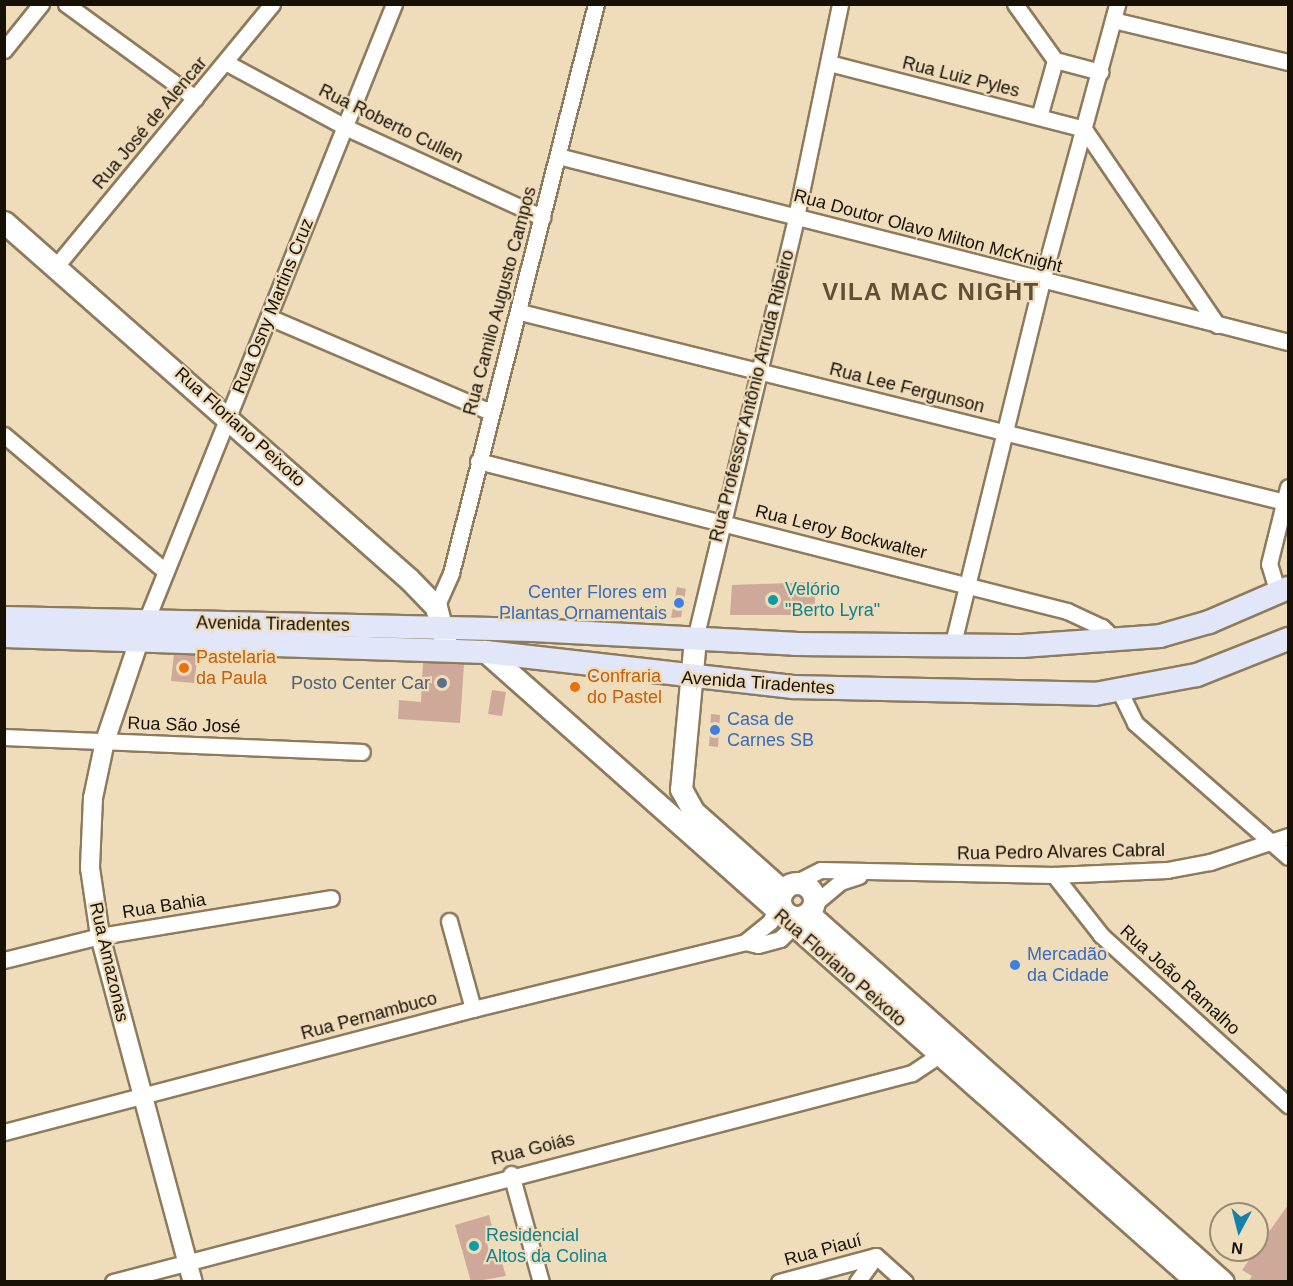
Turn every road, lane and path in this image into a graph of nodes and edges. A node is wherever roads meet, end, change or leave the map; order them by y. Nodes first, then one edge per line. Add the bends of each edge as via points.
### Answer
1 (41, 4) edge
2 (66, 4) edge
3 (272, 4) edge
4 (394, 4) edge
5 (596, 4) edge
6 (1015, 4) edge
7 (1117, 4) edge
8 (838, 5) edge
9 (1113, 20) junction
10 (4, 50) edge
11 (1055, 60) junction
12 (225, 62) junction
13 (1288, 62) edge
14 (829, 63) junction
15 (1100, 72) junction
16 (195, 98) junction
17 (1039, 117) junction
18 (345, 127) junction
19 (1084, 129) junction
20 (558, 156) junction
21 (542, 217) junction
22 (796, 217) junction
23 (4, 222) edge
24 (57, 265) junction
25 (1042, 281) junction
26 (520, 312) junction
27 (269, 317) junction
28 (1217, 325) junction
29 (1288, 342) edge
30 (759, 371) junction
31 (491, 412) junction
32 (229, 416) junction
33 (1004, 432) junction
34 (4, 435) edge
35 (478, 460) junction
36 (1287, 494) edge
37 (720, 523) junction
38 (165, 571) junction
39 (967, 582) junction
40 (1283, 591) edge
41 (440, 617) junction
42 (4, 618) edge
43 (142, 630) junction
44 (4, 636) edge
45 (695, 639) junction
46 (1288, 639) edge
47 (1117, 642) junction
48 (952, 648) junction
49 (447, 650) junction
50 (486, 652) junction
51 (690, 679) junction
52 (1120, 692) junction
53 (4, 737) edge
54 (105, 741) junction
55 (362, 752) dead end
56 (681, 789) junction
57 (651, 798) junction
58 (1288, 836) edge
59 (1273, 844) junction
60 (1288, 857) edge
61 (865, 874) junction
62 (1054, 875) junction
63 (783, 896) junction
64 (331, 898) dead end
65 (804, 915) junction
66 (449, 921) dead end
67 (100, 936) junction
68 (745, 942) junction
69 (4, 960) edge
70 (473, 1009) junction
71 (949, 1048) junction
72 (143, 1097) junction
73 (1288, 1105) edge
74 (4, 1132) edge
75 (511, 1174) junction
76 (876, 1256) junction
77 (188, 1261) junction
78 (113, 1281) edge
79 (193, 1281) edge
80 (541, 1281) edge
81 (779, 1281) edge
82 (857, 1281) edge
83 (905, 1281) edge
84 (1197, 1281) edge
85 (1223, 1281) edge

1 - 10 street
2 - 16 street
3 - 12 street, Rua José de Alencar
4 - 18 street, Rua Osny Martins Cruz
5 - 20 street, Rua Camilo Augusto Campos
6 - 11 street
7 - 9 street
8 - 14 street, Rua Professor Antônio Arruda Ribeiro
9 - 13 street
9 - 15 street
11 - 15 street
11 - 17 street
12 - 16 street, Rua José de Alencar
12 - 18 street, Rua Roberto Cullen
14 - 17 street, Rua Luiz Pyles
14 - 22 street, Rua Professor Antônio Arruda Ribeiro
15 - 19 street
16 - 24 street, Rua José de Alencar
17 - 19 street, Rua Luiz Pyles
18 - 21 street, Rua Roberto Cullen
18 - 27 street, Rua Osny Martins Cruz
19 - 25 street
19 - 28 street
20 - 21 street, Rua Camilo Augusto Campos
20 - 22 street, Rua Doutor Olavo Milton McKnight
21 - 26 street, Rua Camilo Augusto Campos
22 - 25 street, Rua Doutor Olavo Milton McKnight
22 - 30 street, Rua Professor Antônio Arruda Ribeiro
23 - 24 main road, Rua Floriano Peixoto
24 - 32 main road, Rua Floriano Peixoto
25 - 28 street, Rua Doutor Olavo Milton McKnight
25 - 33 street
26 - 30 street, Rua Lee Fergunson
26 - 31 street, Rua Camilo Augusto Campos
27 - 31 street
27 - 32 street, Rua Osny Martins Cruz
28 - 29 street, Rua Doutor Olavo Milton McKnight
30 - 33 street, Rua Lee Fergunson
30 - 37 street, Rua Professor Antônio Arruda Ribeiro
31 - 35 street, Rua Camilo Augusto Campos
32 - 38 street, Rua Osny Martins Cruz
32 - 41 main road, Rua Floriano Peixoto
33 - 36 street, Rua Lee Fergunson
33 - 39 street
34 - 38 street
35 - 37 street, Rua Leroy Bockwalter
35 - 41 street, Rua Camilo Augusto Campos
36 - 40 street via 1269,564
37 - 39 street, Rua Leroy Bockwalter
37 - 45 street, Rua Professor Antônio Arruda Ribeiro
38 - 43 street, Rua Osny Martins Cruz
39 - 47 street, Rua Leroy Bockwalter via 1077,615 1102,627
39 - 48 street
40 - 47 main road, Avenida Tiradentes via 1209,622
41 - 43 main road, Avenida Tiradentes
41 - 45 main road, Avenida Tiradentes
41 - 49 main road
42 - 43 main road, Avenida Tiradentes
43 - 44 main road, Avenida Tiradentes
43 - 49 main road, Avenida Tiradentes
43 - 54 street, Rua Amazonas
45 - 48 main road, Avenida Tiradentes
45 - 51 main road, Rua Professor Antônio Arruda Ribeiro
46 - 52 main road, Avenida Tiradentes via 1197,675
47 - 48 main road, Avenida Tiradentes
49 - 50 main road, Avenida Tiradentes
50 - 51 main road, Avenida Tiradentes
50 - 57 main road, Rua Floriano Peixoto
51 - 52 main road, Avenida Tiradentes via 951,693
51 - 56 main road, Rua Professor Antônio Arruda Ribeiro
52 - 59 street via 1136,723
53 - 54 street, Rua São José
54 - 55 street, Rua São José
54 - 67 street, Rua Amazonas via 90,835 90,868
56 - 57 main road
56 - 63 main road, Rua Floriano Peixoto via 694,812
57 - 63 main road, Rua Floriano Peixoto
58 - 59 street, Rua Pedro Alvares Cabral
59 - 60 street
59 - 62 street, Rua Pedro Alvares Cabral via 1167,870
61 - 62 street, Rua Pedro Alvares Cabral
61 - 63 street, Rua Pedro Alvares Cabral via 821,870
61 - 65 street, Rua Pedro Alvares Cabral via 840,882
62 - 73 street, Rua João Ramalho via 1101,935
63 - 65 main road, Rua Floriano Peixoto
63 - 65 main road via 809,888
63 - 68 street, Rua Pernambuco via 770,922
64 - 67 street, Rua Bahia
65 - 68 street, Rua Pernambuco via 780,939 758,945
65 - 71 main road, Rua Floriano Peixoto
66 - 70 street
67 - 69 street, Rua Bahia
67 - 72 street, Rua Amazonas
68 - 70 street, Rua Pernambuco
70 - 72 street, Rua Pernambuco
71 - 75 street, Rua Goiás via 912,1072
71 - 84 main road, Rua Floriano Peixoto
71 - 85 main road, Rua Floriano Peixoto
72 - 74 street, Rua Pernambuco
72 - 77 street, Rua Amazonas
75 - 77 street, Rua Goiás
75 - 80 street
76 - 81 street, Rua Piauí
76 - 82 street
76 - 83 street
77 - 78 street, Rua Goiás
77 - 79 street, Rua Amazonas

